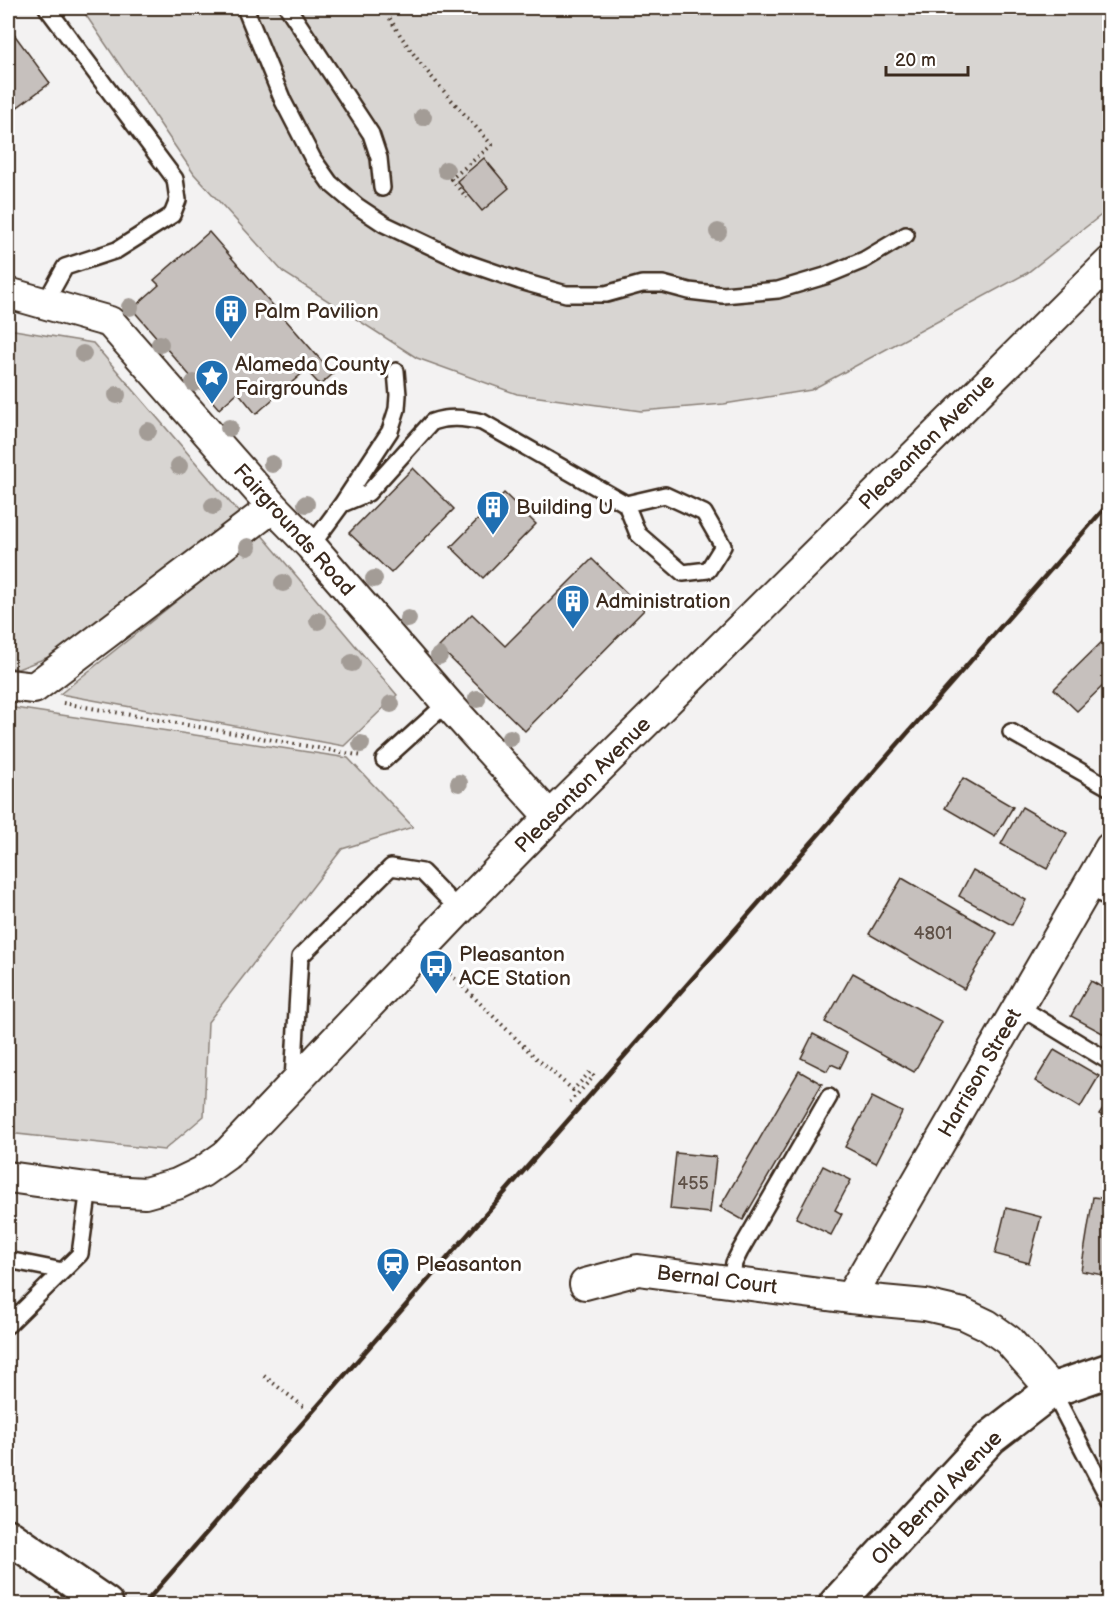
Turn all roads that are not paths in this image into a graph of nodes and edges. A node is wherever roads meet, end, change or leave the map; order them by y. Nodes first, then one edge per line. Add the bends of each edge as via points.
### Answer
1 (47, 8) edge
2 (245, 8) edge
3 (288, 8) edge
4 (382, 188) dead end
5 (906, 235) dead end
6 (1110, 261) edge
7 (8, 293) edge
8 (45, 303) junction
9 (396, 371) dead end
10 (342, 504) junction
11 (626, 504) junction
12 (273, 507) junction
13 (311, 546) junction
14 (21, 687) edge
15 (447, 704) junction
16 (1011, 732) dead end
17 (384, 760) road end
18 (1110, 788) edge
19 (550, 817) junction
20 (1110, 848) edge
21 (1099, 892) edge
22 (459, 910) junction
23 (1018, 1006) junction
24 (1110, 1062) edge
25 (292, 1086) junction
26 (829, 1097) dead end
27 (8, 1177) edge
28 (89, 1188) junction
29 (8, 1260) edge
30 (63, 1271) junction
31 (731, 1282) junction
32 (585, 1284) dead end
33 (850, 1298) junction
34 (8, 1325) edge
35 (1110, 1370) edge
36 (1052, 1390) junction
37 (1110, 1501) edge
38 (8, 1536) edge
39 (106, 1605) edge
40 (836, 1605) edge

1 - 8 lane via 175,179 178,200 172,215 117,250 65,267
2 - 5 lane via 283,101 330,183 384,224 462,261 520,281 566,294 606,294 642,284 723,295 778,290 864,260
3 - 4 lane via 372,134
6 - 19 street, Pleasanton Avenue
7 - 8 street, Fairgrounds Road
8 - 12 street, Fairgrounds Road via 110,322
9 - 10 lane via 394,421
10 - 11 lane via 368,493 432,422 443,418 482,422
10 - 13 lane
11 - 11 lane via 638,534 683,573 708,570 723,546 704,513 665,495
12 - 13 street, Fairgrounds Road
12 - 14 street
13 - 15 street, Fairgrounds Road
15 - 17 lane
15 - 19 street, Fairgrounds Road
16 - 18 lane
19 - 22 street, Pleasanton Avenue
20 - 21 street, Harrison Street
21 - 23 street, Harrison Street
22 - 25 street, Pleasanton Avenue
22 - 25 lane via 422,872 391,867 300,957
23 - 24 lane
23 - 33 street, Harrison Street
25 - 28 street, Pleasanton Avenue via 226,1155 201,1172 145,1193
26 - 31 lane via 740,1251
27 - 28 street, Pleasanton Avenue
28 - 30 lane via 80,1254
29 - 30 lane
30 - 34 lane
31 - 32 street, Bernal Court via 638,1270
31 - 33 street, Bernal Court
33 - 36 street, Bernal Court via 925,1305 964,1314 1008,1340
35 - 36 street, Old Bernal Avenue
36 - 37 lane
36 - 40 street, Old Bernal Avenue via 990,1438
38 - 39 street

